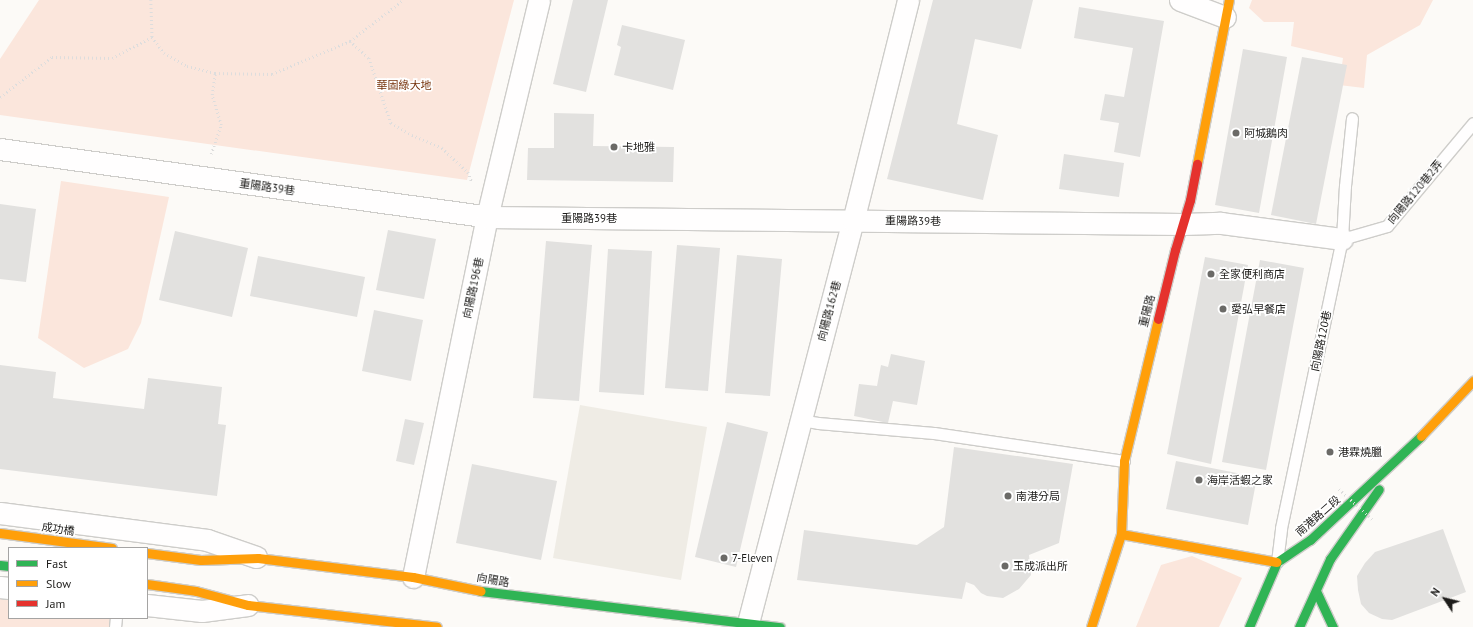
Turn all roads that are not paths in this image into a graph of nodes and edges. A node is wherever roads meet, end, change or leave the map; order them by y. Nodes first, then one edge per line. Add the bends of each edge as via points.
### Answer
1 (539, 0) edge
2 (908, 0) edge
3 (1180, 0) edge
4 (1227, 9) edge
5 (1352, 118) dead end
6 (1473, 123) edge
7 (0, 149) edge
8 (487, 217) junction
9 (853, 220) junction
10 (1183, 224) junction
11 (1342, 239) junction
12 (1473, 381) edge
13 (800, 420) junction
14 (1406, 452) junction
15 (1124, 461) junction
16 (0, 513) edge
17 (0, 533) edge
18 (1121, 534) junction
19 (105, 547) edge
20 (148, 553) edge
21 (258, 558) junction
22 (1277, 562) junction
23 (413, 577) junction
24 (148, 584) edge
25 (1316, 591) junction
26 (148, 605) edge
27 (248, 605) junction
28 (748, 623) junction
29 (437, 627) edge
30 (780, 627) edge
31 (1091, 627) edge
32 (1249, 627) edge
33 (1299, 627) edge
34 (1333, 627) edge

1 - 8 street, 向陽路196巷
2 - 9 street, 向陽路162巷
3 - 4 street
4 - 10 main road, 重陽路 via 1190,200
5 - 11 lane, 向陽路120巷
6 - 11 lane, 向陽路120巷2弄 via 1387,226
7 - 8 street, 重陽路39巷
8 - 9 street, 重陽路39巷
8 - 23 street, 向陽路196巷
9 - 10 street, 重陽路39巷
9 - 13 street, 向陽路162巷
10 - 11 street, 重陽路39巷 via 1221,223
10 - 15 main road, 重陽路
11 - 22 lane, 向陽路120巷 via 1281,528
12 - 14 main road, 南港路二段
13 - 15 lane via 818,424 934,432
13 - 28 street, 向陽路162巷
14 - 22 main road, 南港路二段 via 1310,540
14 - 25 main road, 南港路二段 via 1330,559
15 - 18 main road, 重陽路
16 - 21 street via 207,540
17 - 19 main road, 成功橋
18 - 22 main road
18 - 31 main road, 重陽路
20 - 21 main road, 向陽路 via 201,560
21 - 23 main road, 向陽路
22 - 32 main road
23 - 28 main road, 向陽路 via 498,594
24 - 27 main road via 196,591
25 - 33 main road, 南港路二段
25 - 34 main road
26 - 27 street via 202,611
27 - 29 main road
28 - 30 main road, 向陽路

